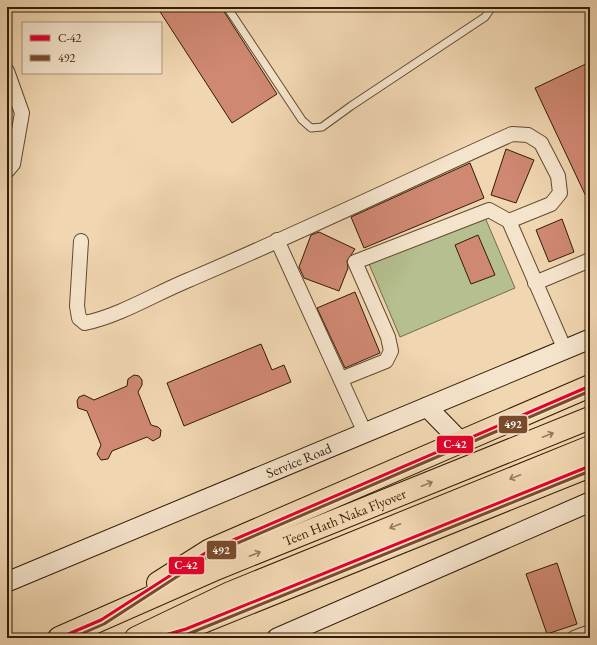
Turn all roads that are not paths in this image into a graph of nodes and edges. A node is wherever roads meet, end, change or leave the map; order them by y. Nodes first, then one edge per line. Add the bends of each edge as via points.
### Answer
1 (228, 7) edge
2 (492, 7) edge
3 (7, 71) edge
4 (7, 171) edge
5 (509, 221) junction
6 (277, 240) junction
7 (81, 241) dead end
8 (590, 260) edge
9 (535, 283) junction
10 (590, 339) edge
11 (565, 350) junction
12 (341, 379) junction
13 (590, 386) edge
14 (428, 407) junction
15 (590, 418) edge
16 (365, 433) junction
17 (461, 442) junction
18 (590, 446) edge
19 (590, 466) edge
20 (590, 502) edge
21 (7, 582) edge
22 (101, 620) junction
23 (188, 633) edge
24 (590, 634) edge
25 (59, 638) edge
26 (136, 638) edge
27 (155, 638) edge
28 (277, 638) edge
29 (574, 638) edge

1 - 2 lane via 302,120 312,128 322,127 485,18
3 - 4 street via 22,113 13,164
5 - 6 street via 551,204 560,193 558,176 541,144 528,135 512,134
5 - 9 street
5 - 12 street via 489,210 355,262 388,337 391,351 386,361
6 - 7 street via 102,319 85,324 78,318 77,306
6 - 12 street
8 - 9 street
9 - 11 street
10 - 11 street, Service Road
11 - 14 street, Service Road
12 - 16 street
13 - 17 highway
14 - 16 street, Service Road
14 - 17 street
22 -> 15 highway, Teen Hath Naka Flyover via 218,568
16 - 21 street, Service Road
17 - 22 highway via 210,550
18 -> 26 highway, Teen Hath Naka Flyover via 230,593
19 - 23 highway
20 - 28 street
22 - 25 highway
23 - 27 highway
24 - 29 street

